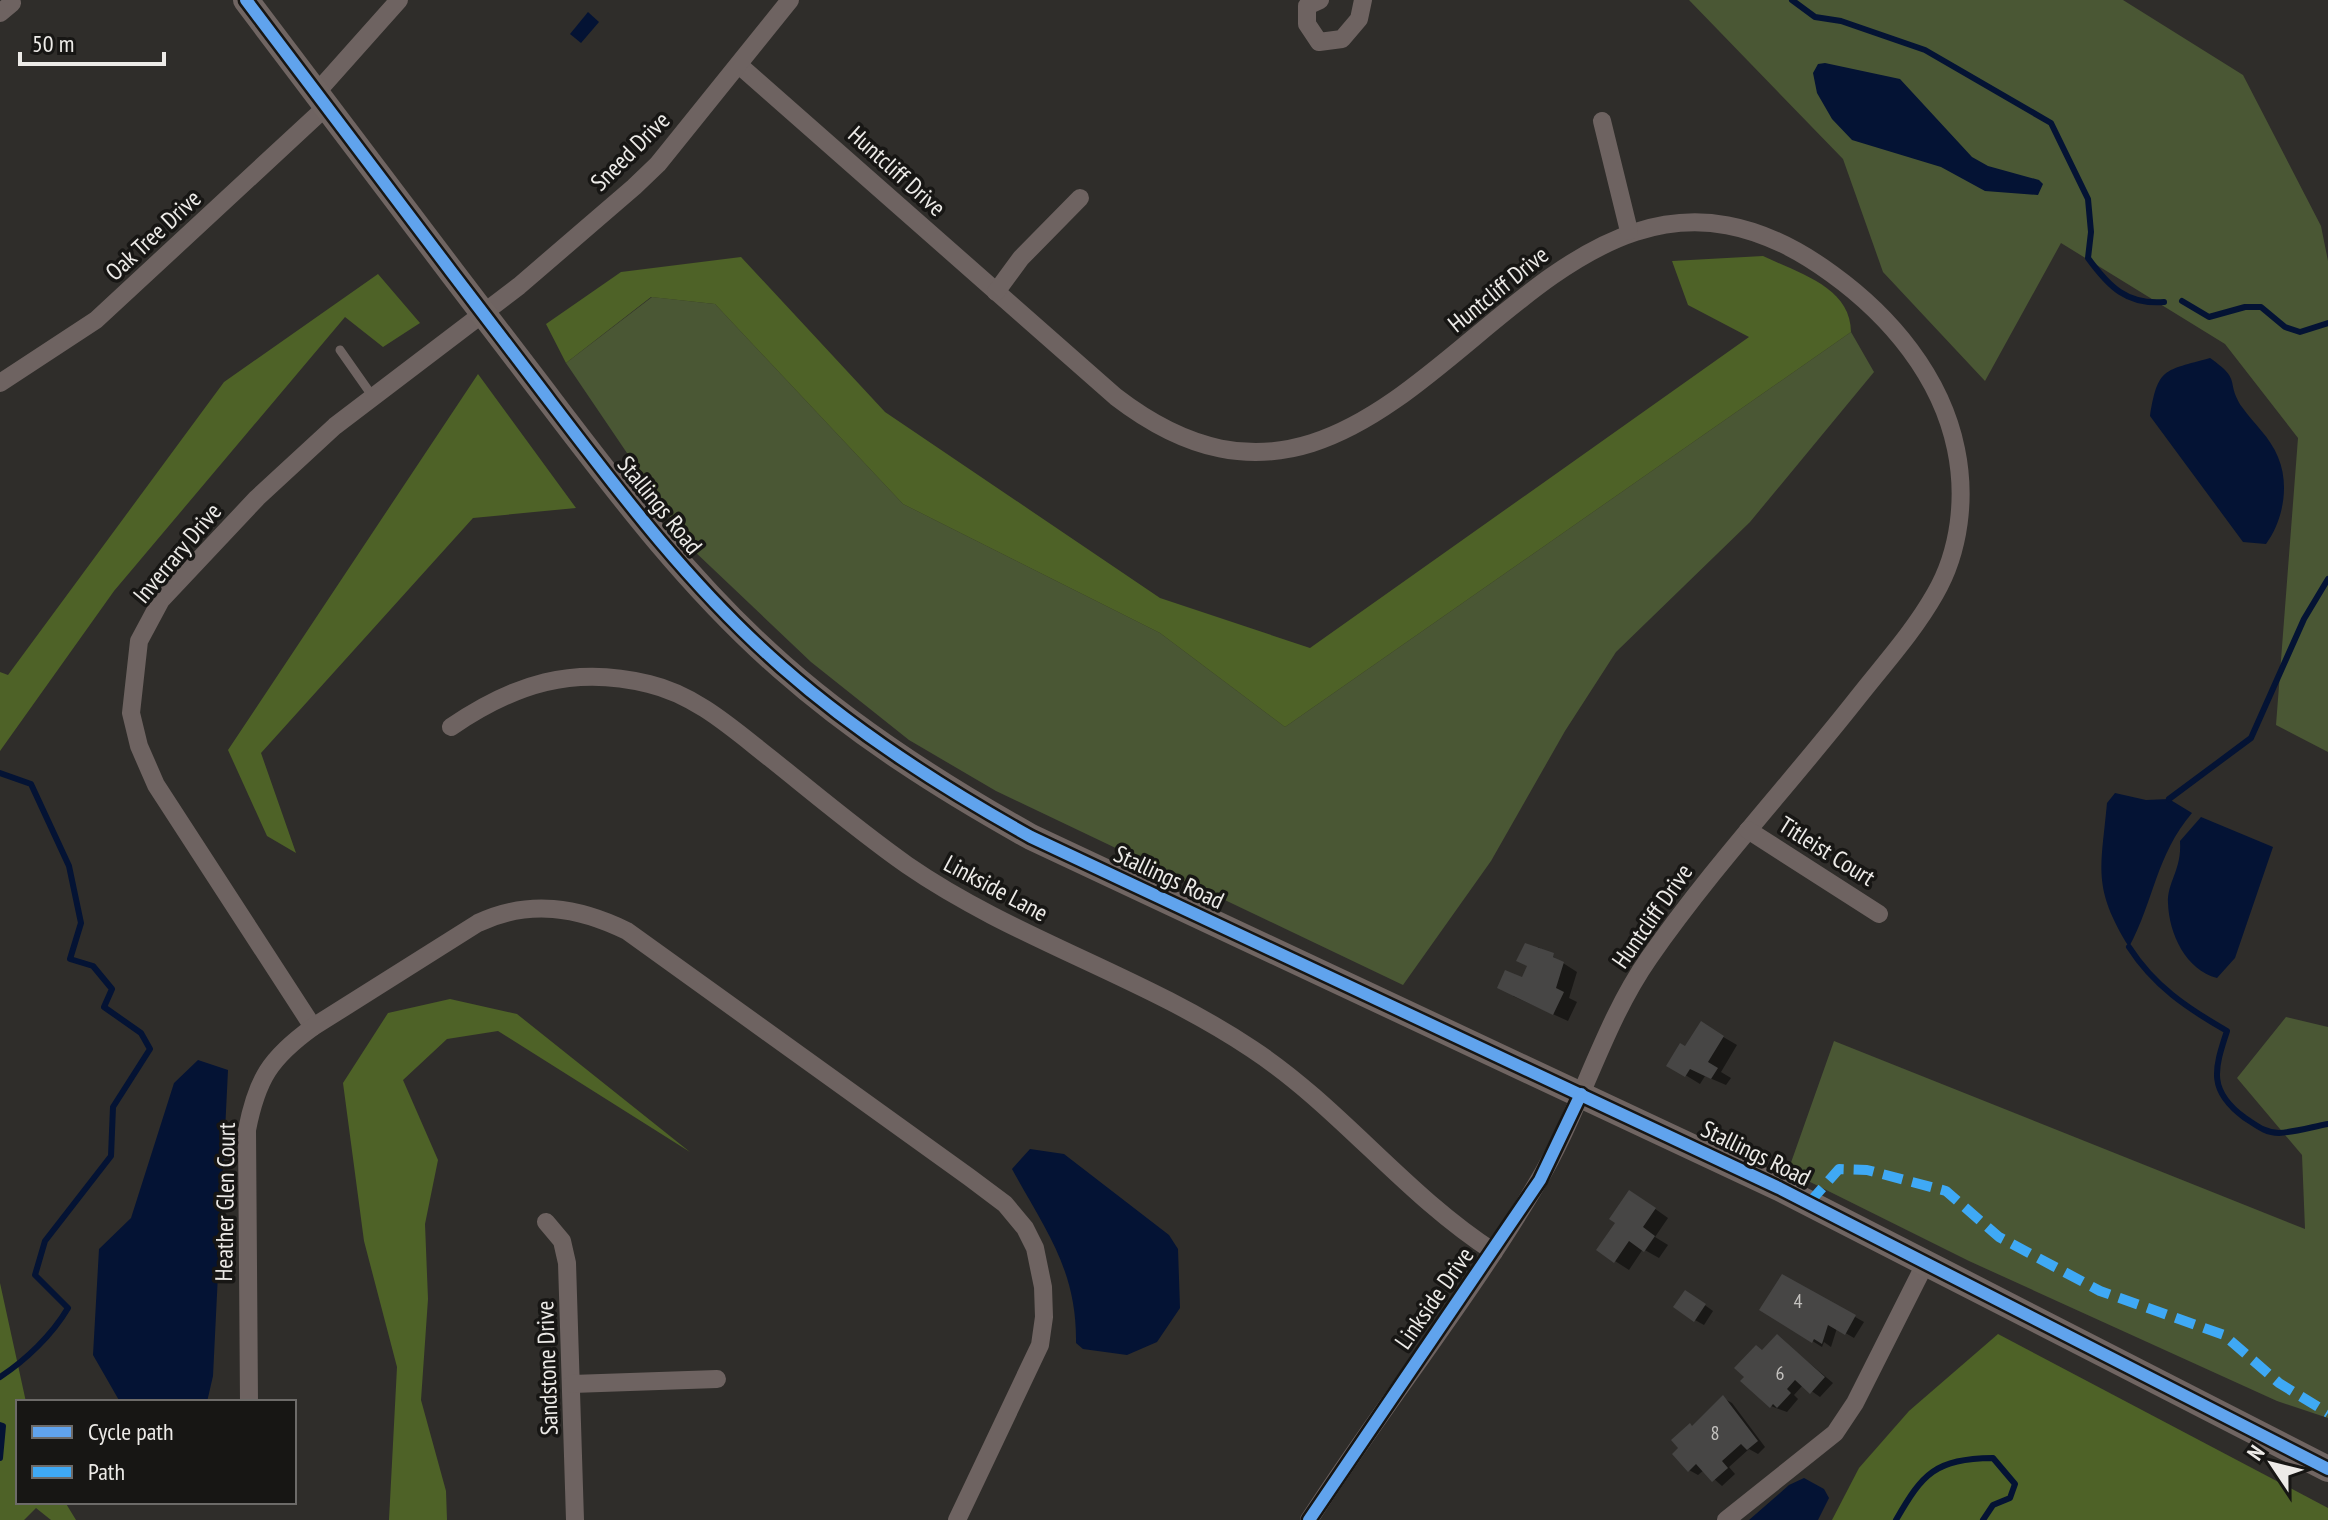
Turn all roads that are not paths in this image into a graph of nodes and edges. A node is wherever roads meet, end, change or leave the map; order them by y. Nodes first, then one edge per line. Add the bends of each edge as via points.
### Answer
1 (246, 0) edge
2 (399, 0) edge
3 (790, 0) edge
4 (1320, 0) edge
5 (1363, 0) edge
6 (739, 65) junction
7 (322, 99) junction
8 (1602, 121) dead end
9 (1080, 198) dead end
10 (1629, 231) junction
11 (996, 292) junction
12 (483, 314) junction
13 (340, 350) dead end
14 (0, 383) edge
15 (373, 397) junction
16 (451, 727) dead end
17 (1748, 830) junction
18 (1879, 914) dead end
19 (313, 1027) junction
20 (1581, 1094) junction
21 (546, 1222) dead end
22 (1494, 1252) junction
23 (1925, 1264) junction
24 (717, 1379) dead end
25 (572, 1384) junction
26 (249, 1400) edge
27 (2328, 1469) edge
28 (575, 1520) edge
29 (957, 1520) edge
30 (1309, 1520) edge
31 (1726, 1520) edge

1 - 7 street, Stallings Road
2 - 7 street, Oak Tree Drive
3 - 6 street, Sneed Drive
4 - 5 street via 1307,6 1307,24 1319,42 1342,39 1359,19
6 - 11 street, Huntcliff Drive
6 - 12 street, Sneed Drive via 642,180
7 - 12 street, Stallings Road
7 - 14 street, Oak Tree Drive via 96,320
8 - 10 street
9 - 11 street via 1021,258
10 - 11 street, Huntcliff Drive via 1541,281 1373,417 1331,438 1281,450 1217,447 1155,424 1116,397
10 - 17 street, Huntcliff Drive via 1680,224 1724,226 1767,237 1812,259 1872,307 1909,349 1939,398 1957,452 1959,524 1936,592
12 - 15 street, Inverrary Drive
12 - 20 street, Stallings Road via 624,499 699,586 783,668 882,745 1031,837
13 - 15 lane
15 - 19 street, Inverrary Drive via 312,447 161,600 139,641 134,673 131,713 156,785
16 - 22 street, Linkside Lane via 507,692 566,678 622,678 680,694 935,884 1251,1048 1310,1094 1435,1211
17 - 18 street, Titleist Court
17 - 20 street, Huntcliff Drive via 1643,967
19 - 26 street, Heather Glen Court via 268,1068 255,1093 247,1130
19 - 29 street, Heather Glen Court via 505,910 570,909 627,931 1005,1204 1035,1248 1043,1287 1040,1345
20 - 22 street, Linkside Drive via 1540,1180
20 - 23 street, Stallings Road
21 - 25 street, Sandstone Drive via 562,1241 567,1263
22 - 30 street, Linkside Drive
23 - 27 street, Stallings Road
23 - 31 street via 1835,1433
24 - 25 street
25 - 28 street, Sandstone Drive

